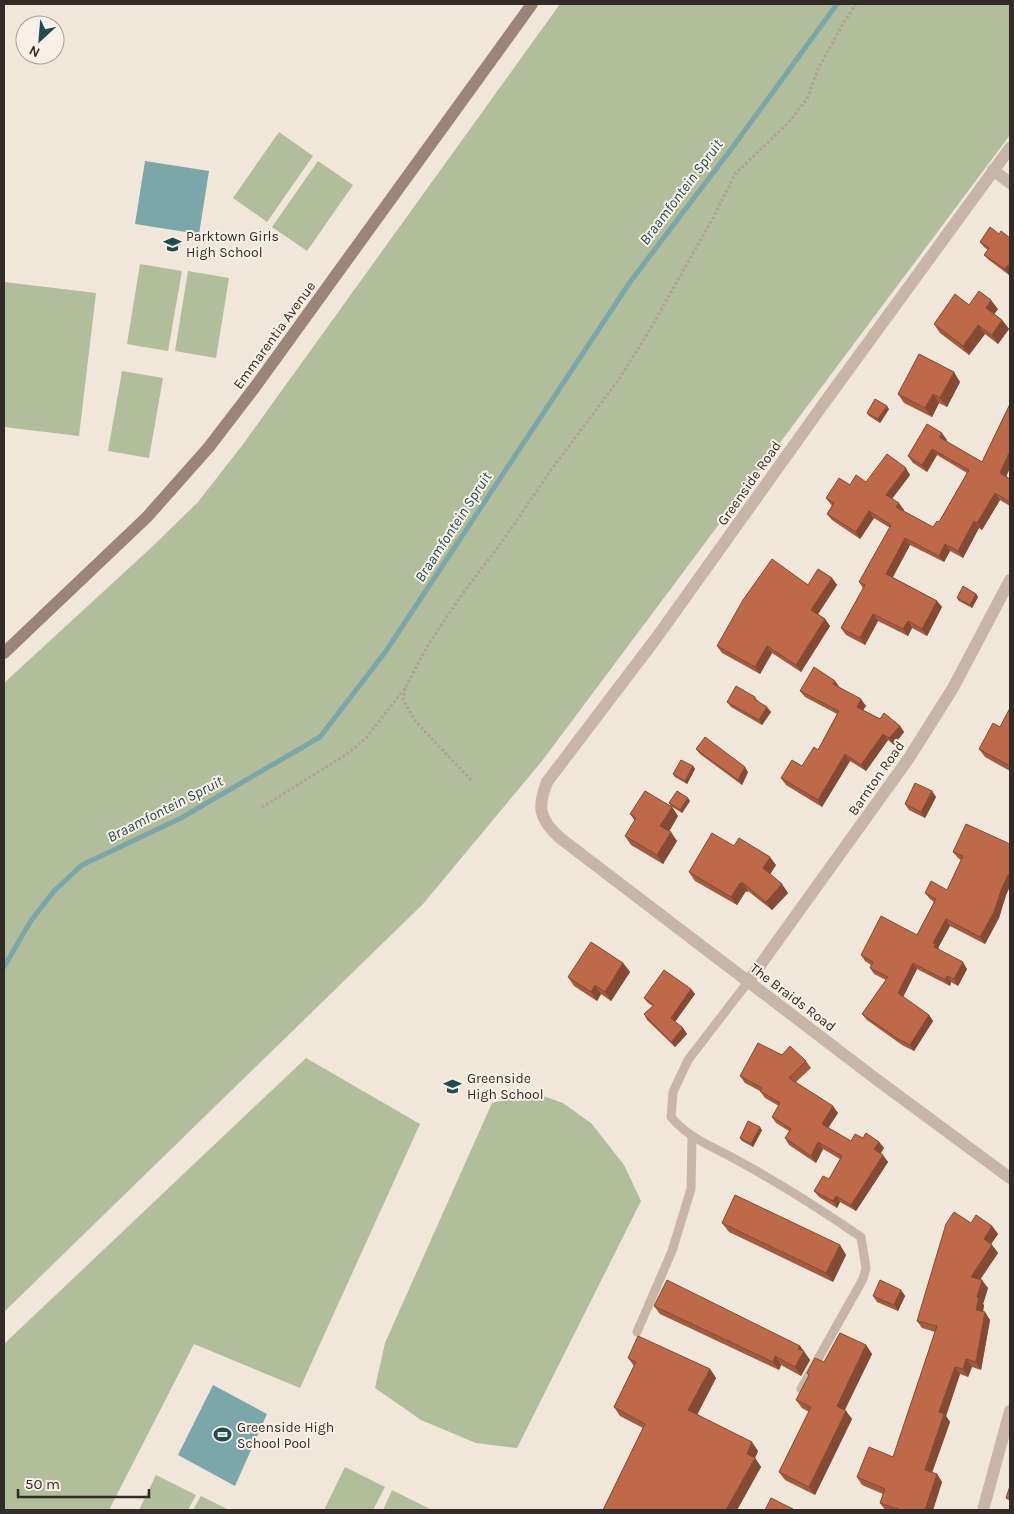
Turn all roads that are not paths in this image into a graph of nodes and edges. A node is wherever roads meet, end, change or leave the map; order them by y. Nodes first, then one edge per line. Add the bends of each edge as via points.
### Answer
1 (532, 4) edge
2 (1010, 148) edge
3 (993, 170) junction
4 (1010, 183) edge
5 (1010, 580) edge
6 (4, 652) edge
7 (560, 838) joint
8 (748, 982) junction
9 (692, 1136) junction
10 (1010, 1178) edge
11 (637, 1332) dead end
12 (801, 1389) edge
13 (1010, 1411) edge
14 (983, 1510) edge

1 - 6 street, Emmarentia Avenue via 210,447 147,517
2 - 3 street, Greenside Road
3 - 4 street
3 - 7 street, Greenside Road via 657,637 547,782 541,798 543,820
5 - 8 street, Barnton Road via 954,688 909,758
7 - 8 street, The Braids Road
8 - 9 lane via 688,1060 673,1092 671,1117
8 - 10 street, The Braids Road
9 - 11 lane via 691,1189 672,1251
9 - 12 lane via 744,1163 861,1237 866,1268 863,1279
13 - 14 street

